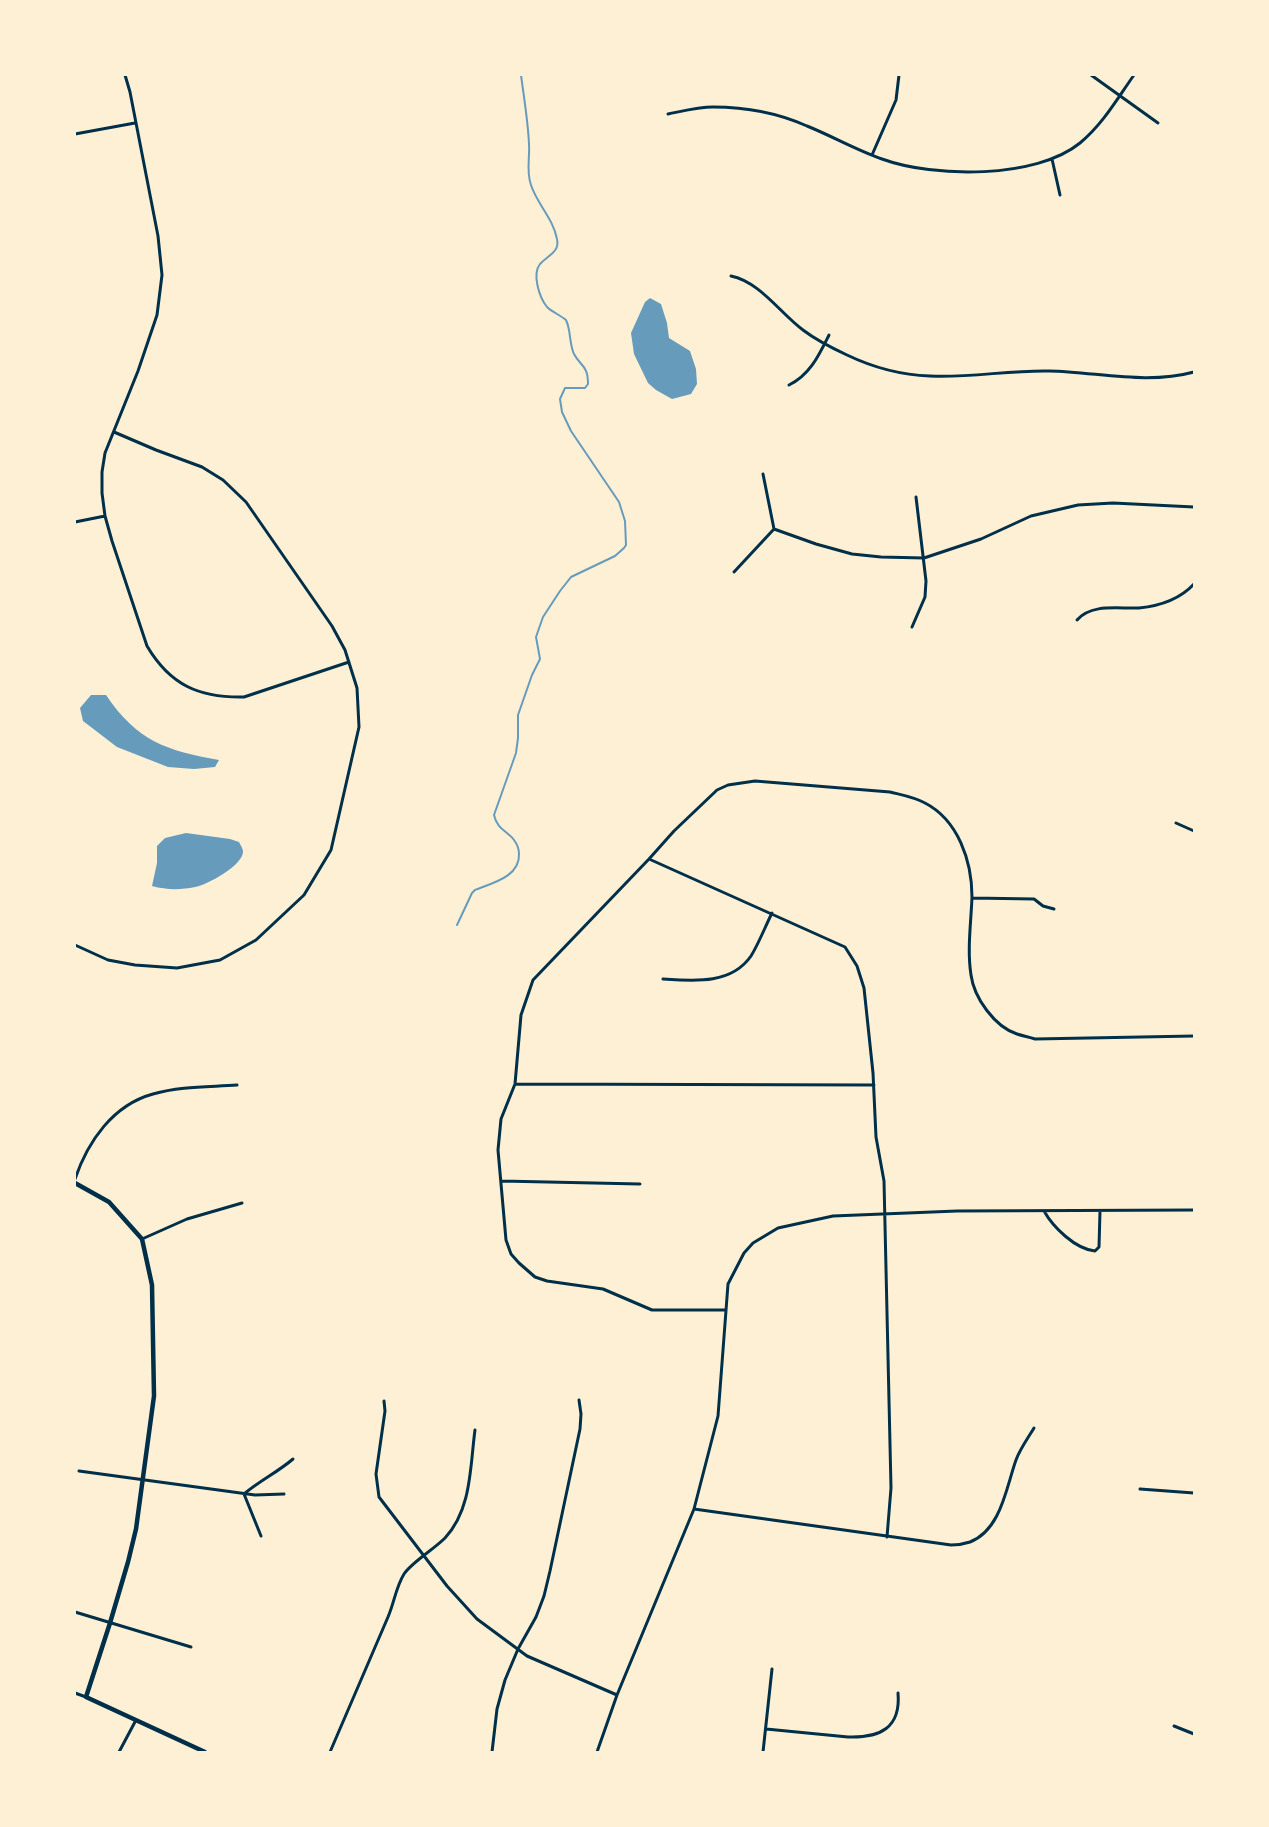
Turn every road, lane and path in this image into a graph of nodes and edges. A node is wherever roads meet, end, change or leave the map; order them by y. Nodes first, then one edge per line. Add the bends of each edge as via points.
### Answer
1 (125, 75) edge
2 (899, 75) edge
3 (1091, 75) edge
4 (1134, 75) edge
5 (1119, 96) junction
6 (668, 114) dead end
7 (136, 123) junction
8 (1158, 123) dead end
9 (75, 134) edge
10 (872, 155) junction
11 (1052, 159) junction
12 (1060, 195) dead end
13 (731, 276) dead end
14 (829, 334) dead end
15 (824, 344) junction
16 (1194, 372) edge
17 (789, 386) dead end
18 (114, 432) junction
19 (763, 474) dead end
20 (916, 497) dead end
21 (1194, 507) edge
22 (105, 516) junction
23 (75, 522) edge
24 (774, 529) junction
25 (924, 558) junction
26 (734, 572) dead end
27 (1194, 584) edge
28 (1077, 620) dead end
29 (912, 627) dead end
30 (349, 662) junction
31 (1176, 823) dead end
32 (1194, 831) edge
33 (649, 860) junction
34 (972, 898) junction
35 (1054, 909) dead end
36 (772, 913) junction
37 (75, 945) edge
38 (663, 979) dead end
39 (1194, 1036) edge
40 (515, 1084) junction
41 (237, 1085) dead end
42 (874, 1085) junction
43 (75, 1181) edge
44 (501, 1181) junction
45 (640, 1184) dead end
46 (242, 1203) dead end
47 (1100, 1210) junction
48 (1194, 1210) edge
49 (1044, 1211) junction
50 (885, 1213) junction
51 (142, 1239) junction
52 (726, 1310) junction
53 (579, 1400) dead end
54 (384, 1401) dead end
55 (1034, 1428) dead end
56 (475, 1430) dead end
57 (293, 1459) dead end
58 (79, 1471) dead end
59 (142, 1481) junction
60 (1140, 1489) dead end
61 (1194, 1493) edge
62 (244, 1494) junction
63 (284, 1494) dead end
64 (694, 1509) junction
65 (261, 1536) dead end
66 (887, 1537) junction
67 (424, 1557) junction
68 (75, 1612) edge
69 (110, 1623) junction
70 (190, 1647) dead end
71 (518, 1649) junction
72 (772, 1669) dead end
73 (75, 1693) edge
74 (898, 1693) dead end
75 (617, 1695) junction
76 (86, 1697) junction
77 (136, 1720) junction
78 (1174, 1726) dead end
79 (766, 1729) junction
80 (1194, 1734) edge
81 (119, 1752) edge
82 (205, 1752) edge
83 (330, 1752) edge
84 (492, 1752) edge
85 (597, 1752) edge
86 (763, 1752) edge

1 - 7 street
2 - 10 street via 896,100
3 - 5 street
4 - 5 street
5 - 8 street
5 - 11 street via 1096,128
6 - 10 street via 714,107 755,111 804,124
7 - 9 street
7 - 18 street via 162,275 157,315
10 - 11 street via 936,171 1005,170
11 - 12 street
13 - 15 street via 752,284
14 - 15 street
15 - 16 street via 873,365 926,376 1050,371 1145,379
15 - 17 street via 808,373
18 - 22 street via 102,472
18 - 30 street via 202,467 246,502 332,626
19 - 24 street
20 - 25 street
21 - 25 street via 1078,505 1031,516 981,539
22 - 23 street
22 - 30 street via 147,646 165,671 192,690 244,697
24 - 25 street via 852,554
24 - 26 street
25 - 29 street via 925,597
27 - 28 street via 1166,602 1142,608 1092,610
30 - 37 street via 357,688 359,727 331,850 304,895 256,940 220,960 177,968 135,965 108,960
31 - 32 street
33 - 34 street via 704,801 728,784 755,781 890,792 909,796 948,821 968,864
33 - 36 street
33 - 40 street via 533,980 521,1015
34 - 35 street via 1034,899
34 - 39 street via 971,976 975,991 988,1014 1015,1034 1035,1039
36 - 38 street via 751,956 739,969 700,982
36 - 42 street via 845,947 857,966 864,988
40 - 42 street
40 - 44 street via 501,1119
41 - 43 street via 154,1093 137,1100 116,1113 98,1132
42 - 50 street
43 - 51 street via 109,1202
44 - 45 street
44 - 52 street via 506,1240 511,1254 535,1277 603,1289 652,1310
46 - 51 street via 187,1219
47 - 48 street
47 - 49 street
47 - 49 street via 1099,1247 1095,1251 1084,1248 1058,1229
49 - 50 street
50 - 52 street via 833,1216 765,1234 744,1253 734,1270 728,1284
50 - 66 street via 891,1488
51 - 59 street via 152,1285 154,1396
52 - 64 street via 718,1416
53 - 71 street via 580,1429 550,1570 536,1617
54 - 67 street via 376,1474 379,1497
55 - 66 street via 1017,1457 996,1518 984,1534 969,1543 951,1545
56 - 67 street via 461,1515 445,1538
57 - 62 street
58 - 59 street
59 - 62 street
59 - 69 street via 133,1540
60 - 61 street
62 - 63 street
62 - 65 street
64 - 66 street
64 - 75 street
67 - 71 street via 477,1619
67 - 83 street via 403,1575
68 - 69 street
69 - 70 street
69 - 76 street
71 - 75 street
71 - 84 street via 502,1691
72 - 79 street
73 - 76 street
74 - 79 street via 899,1707 890,1726 872,1735 848,1737
75 - 85 street
76 - 77 street
77 - 81 street
77 - 82 street
78 - 80 street
79 - 86 street

